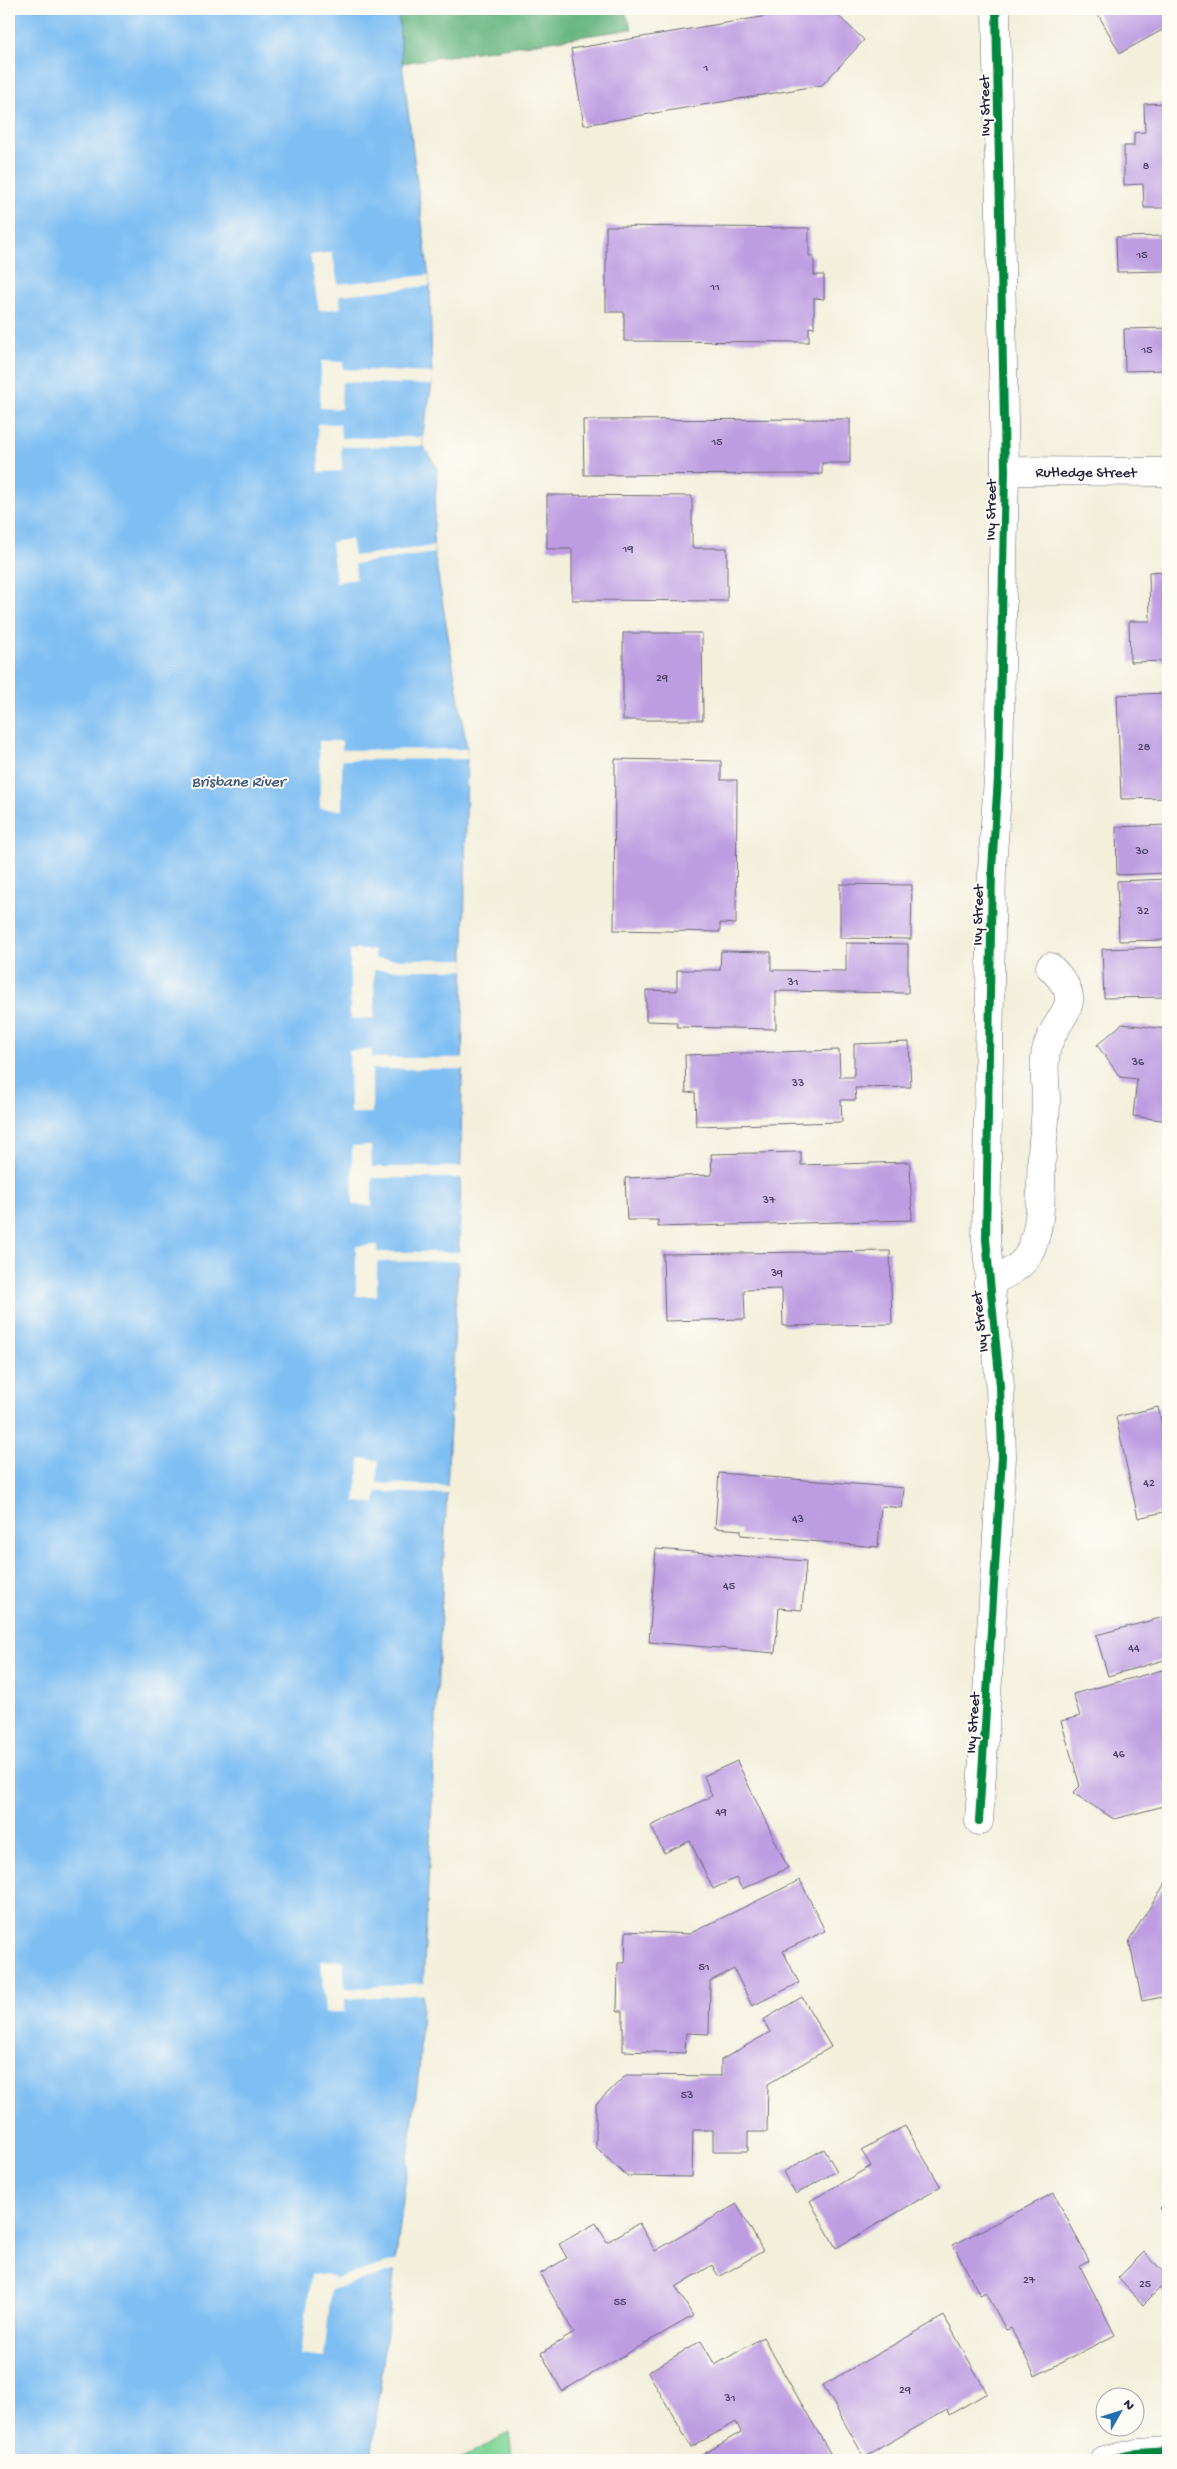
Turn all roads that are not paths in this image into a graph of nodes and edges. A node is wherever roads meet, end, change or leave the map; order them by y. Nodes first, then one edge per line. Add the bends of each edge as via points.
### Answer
1 (996, 9) edge
2 (1004, 472) junction
3 (1168, 472) edge
4 (1050, 967) dead end
5 (988, 1284) junction
6 (979, 1821) dead end
7 (1168, 2451) edge
8 (1105, 2460) edge

1 - 2 street, Ivy Street
2 - 3 street, Rutledge Street
2 - 5 street, Ivy Street via 999,763 991,894
4 - 5 street, Ivy Street via 1064,982 1069,998 1065,1015 1045,1057 1046,1106 1035,1235 1023,1261
5 - 6 street, Ivy Street via 1000,1386 1002,1465
7 - 8 street

